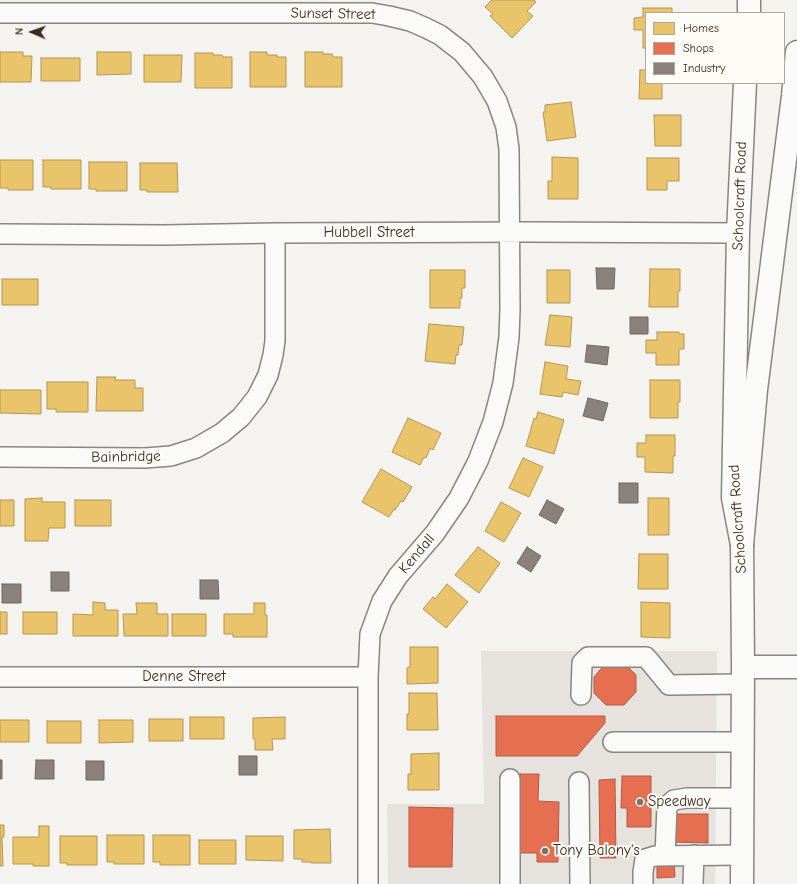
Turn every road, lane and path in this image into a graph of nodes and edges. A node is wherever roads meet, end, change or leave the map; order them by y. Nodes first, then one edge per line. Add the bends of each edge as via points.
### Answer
1 (749, 0) edge
2 (749, 12) edge
3 (0, 13) edge
4 (797, 52) edge
5 (745, 84) edge
6 (509, 232) junction
7 (738, 233) junction
8 (0, 234) edge
9 (275, 234) junction
10 (0, 457) edge
11 (742, 545) junction
12 (797, 667) edge
13 (743, 675) junction
14 (0, 677) edge
15 (368, 677) junction
16 (581, 695) dead end
17 (613, 742) dead end
18 (742, 742) junction
19 (510, 779) dead end
20 (579, 782) dead end
21 (742, 798) junction
22 (694, 855) junction
23 (742, 855) junction
24 (665, 856) junction
25 (368, 884) edge
26 (510, 884) edge
27 (580, 884) edge
28 (643, 884) edge
29 (693, 884) edge
30 (742, 884) edge

1 - 2 main road
3 - 6 street, Sunset Street via 372,13 420,25 440,35 462,52 483,77 497,101 506,127 509,149
4 - 11 main road via 756,390
5 - 7 main road, Schoolcraft Road
6 - 7 street, Hubbell Street
6 - 9 street, Hubbell Street
6 - 15 street, Kendall via 509,337 493,422 478,461 459,498 435,533 398,576 382,601 370,634
7 - 11 main road, Schoolcraft Road via 734,498
8 - 9 street, Hubbell Street
9 - 10 street, Bainbridge via 275,341 268,375 257,397 241,417 222,433 196,448 171,456
11 - 13 main road, Schoolcraft Road
12 - 13 main road
13 - 16 street via 669,685 646,657 588,657 582,662
13 - 18 main road, Schoolcraft Road
14 - 15 street, Denne Street
15 - 25 street, Kendall
17 - 18 street
18 - 21 main road, Schoolcraft Road
19 - 26 street
20 - 27 street
21 - 23 main road, Schoolcraft Road
21 - 24 street via 674,800 667,806
22 - 23 street
22 - 24 street
22 - 29 street
23 - 30 main road, Schoolcraft Road
24 - 28 street via 645,860

